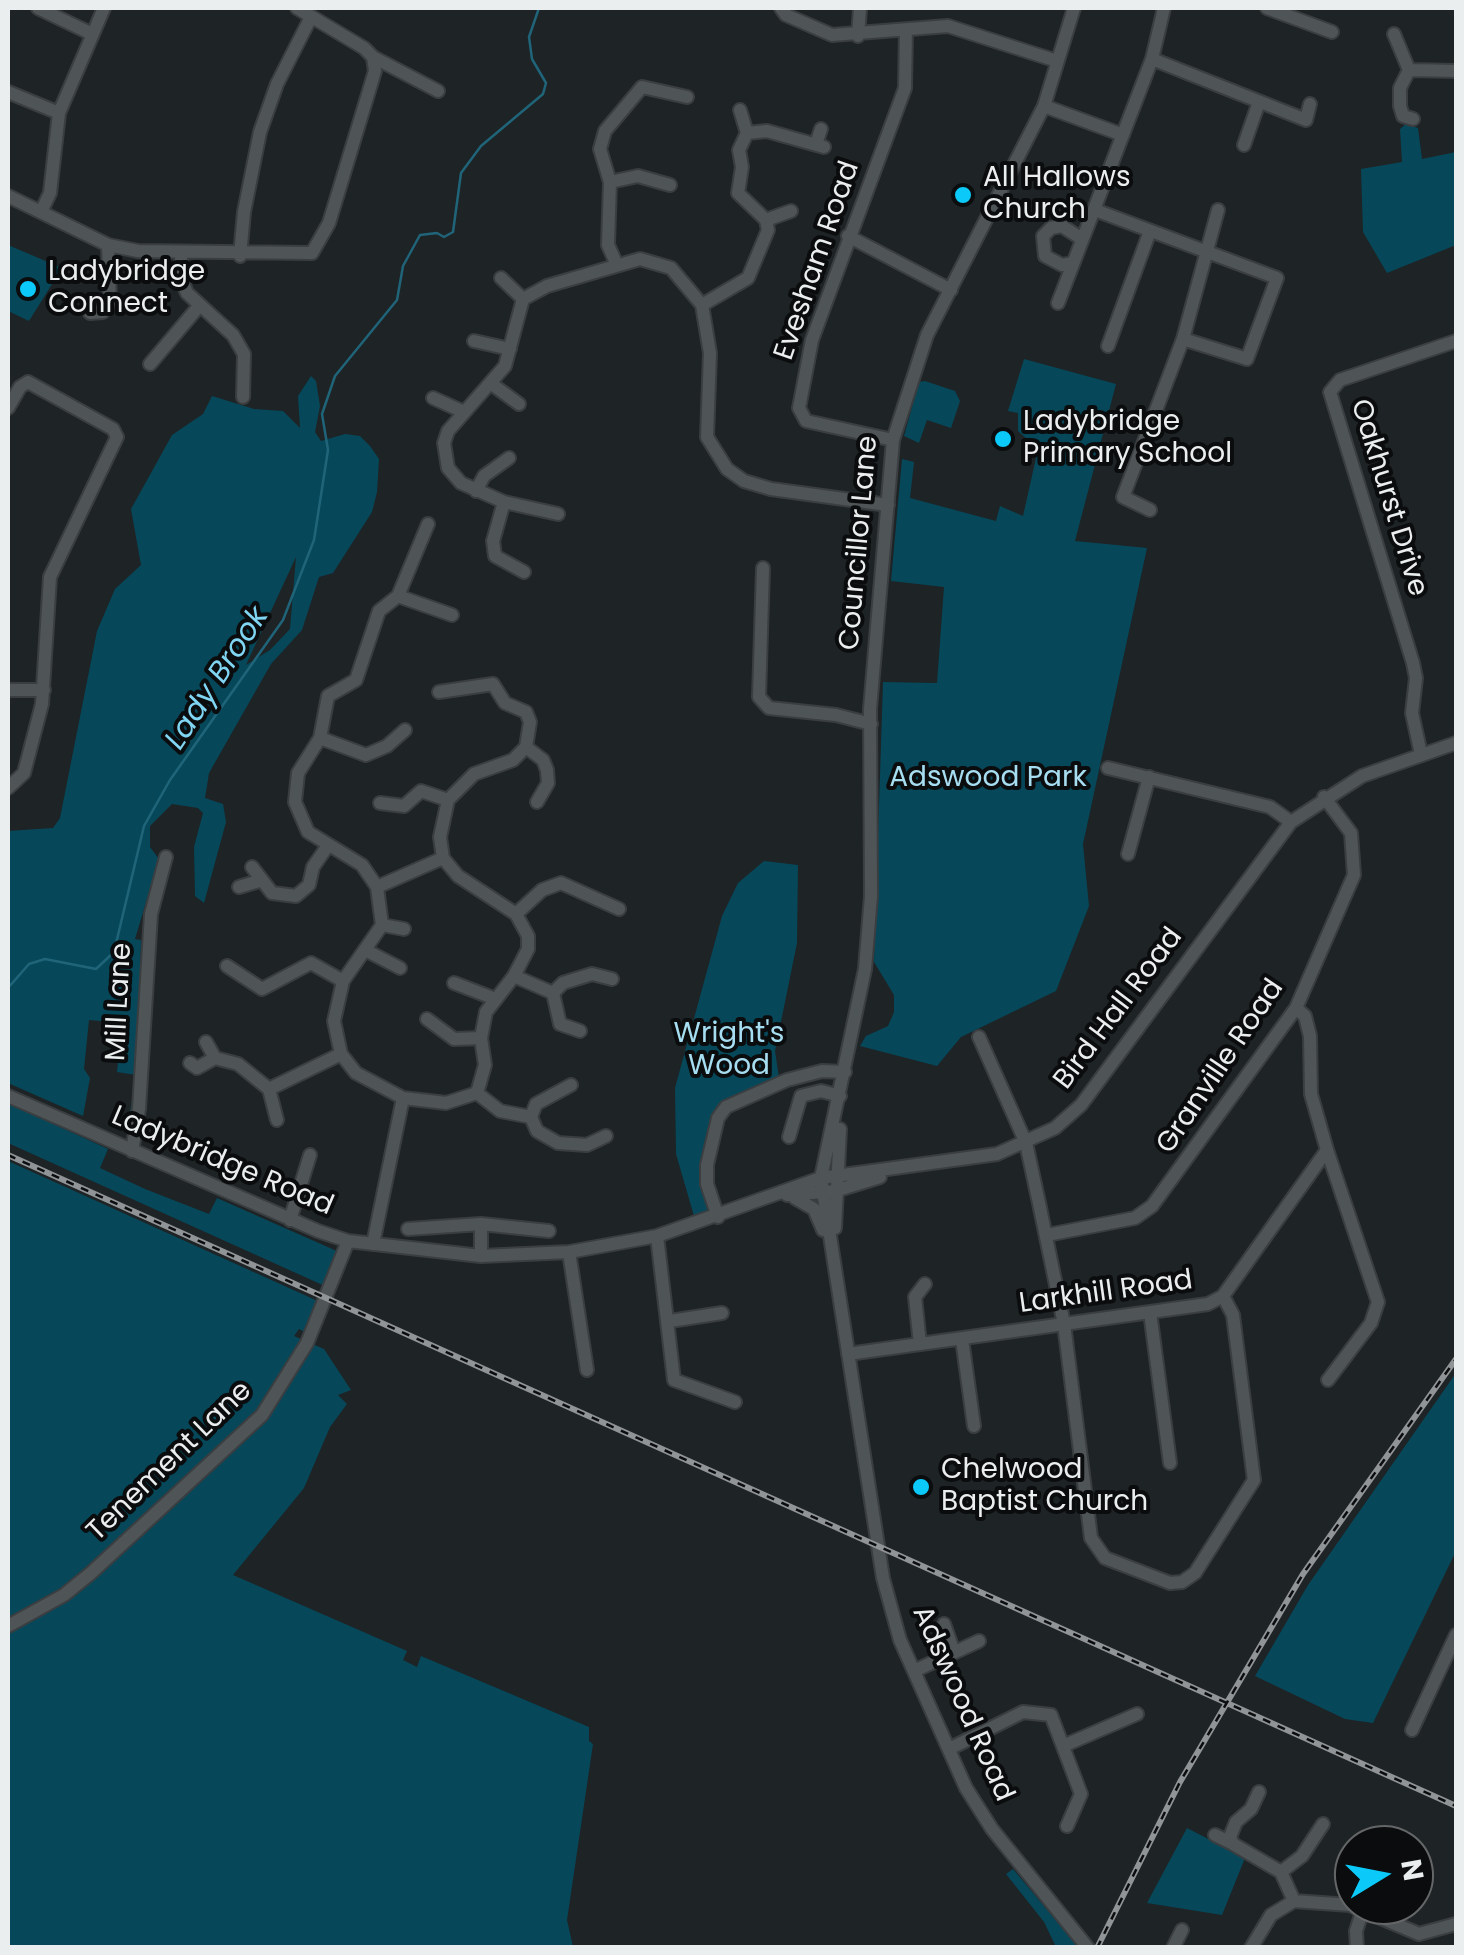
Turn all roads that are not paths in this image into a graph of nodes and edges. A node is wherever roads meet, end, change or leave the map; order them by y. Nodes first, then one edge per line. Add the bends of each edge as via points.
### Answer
1 (38, 8) edge
2 (104, 8) edge
3 (296, 8) edge
4 (781, 8) edge
5 (860, 8) edge
6 (1074, 8) edge
7 (1164, 8) edge
8 (1267, 8) edge
9 (312, 17) junction
10 (906, 30) junction
11 (1332, 32) dead end
12 (90, 33) junction
13 (1394, 34) dead end
14 (858, 36) junction
15 (373, 58) junction
16 (1152, 59) junction
17 (1057, 61) junction
18 (1408, 70) junction
19 (1456, 71) edge
20 (682, 90) dead end
21 (438, 91) dead end
22 (8, 92) edge
23 (1259, 102) junction
24 (1310, 104) dead end
25 (1044, 106) junction
26 (740, 110) dead end
27 (58, 113) junction
28 (1413, 119) dead end
29 (821, 129) dead end
30 (747, 133) junction
31 (1123, 135) junction
32 (1244, 145) dead end
33 (665, 178) dead end
34 (610, 182) junction
35 (8, 196) edge
36 (1095, 210) junction
37 (1218, 210) dead end
38 (791, 211) dead end
39 (41, 212) junction
40 (766, 220) junction
41 (1150, 231) junction
42 (848, 236) junction
43 (1082, 239) junction
44 (108, 244) junction
45 (1206, 250) junction
46 (182, 255) junction
47 (240, 256) junction
48 (616, 263) junction
49 (1073, 263) junction
50 (501, 278) dead end
51 (950, 290) junction
52 (523, 299) junction
53 (1058, 303) dead end
54 (200, 306) junction
55 (702, 306) junction
56 (90, 313) dead end
57 (1183, 339) junction
58 (474, 341) dead end
59 (1456, 341) edge
60 (1108, 346) dead end
61 (510, 349) junction
62 (150, 364) dead end
63 (493, 385) junction
64 (243, 397) dead end
65 (433, 398) dead end
66 (519, 404) dead end
67 (8, 408) edge
68 (464, 412) junction
69 (893, 440) junction
70 (509, 458) dead end
71 (476, 491) junction
72 (504, 502) junction
73 (888, 505) junction
74 (1150, 510) dead end
75 (558, 514) dead end
76 (428, 524) dead end
77 (763, 568) dead end
78 (524, 572) dead end
79 (398, 596) junction
80 (452, 615) dead end
81 (8, 690) edge
82 (44, 690) junction
83 (439, 692) dead end
84 (870, 709) junction
85 (836, 715) junction
86 (870, 724) junction
87 (405, 730) dead end
88 (320, 738) junction
89 (1456, 743) edge
90 (526, 748) junction
91 (1421, 754) junction
92 (1108, 768) dead end
93 (1149, 778) junction
94 (8, 788) edge
95 (1324, 796) junction
96 (448, 800) junction
97 (536, 802) dead end
98 (386, 809) dead end
99 (1291, 822) junction
100 (328, 847) junction
101 (1128, 854) dead end
102 (166, 857) dead end
103 (443, 858) junction
104 (252, 867) dead end
105 (259, 882) junction
106 (377, 886) junction
107 (239, 888) dead end
108 (619, 908) dead end
109 (516, 914) junction
110 (382, 925) junction
111 (404, 930) dead end
112 (367, 950) junction
113 (227, 966) dead end
114 (400, 968) dead end
115 (514, 976) junction
116 (612, 979) dead end
117 (343, 980) junction
118 (454, 984) dead end
119 (553, 993) junction
120 (493, 998) junction
121 (1296, 1008) junction
122 (427, 1019) dead end
123 (580, 1032) dead end
124 (979, 1036) dead end
125 (480, 1038) junction
126 (206, 1042) dead end
127 (342, 1054) junction
128 (215, 1058) junction
129 (190, 1062) dead end
130 (847, 1065) junction
131 (571, 1084) dead end
132 (268, 1089) junction
133 (477, 1093) junction
134 (8, 1096) edge
135 (840, 1096) junction
136 (403, 1098) junction
137 (531, 1118) junction
138 (277, 1120) dead end
139 (606, 1136) dead end
140 (789, 1136) dead end
141 (1026, 1142) junction
142 (132, 1150) junction
143 (1327, 1150) junction
144 (310, 1155) dead end
145 (902, 1170) junction
146 (828, 1176) junction
147 (829, 1192) junction
148 (776, 1196) junction
149 (718, 1217) junction
150 (290, 1220) junction
151 (481, 1224) junction
152 (408, 1228) dead end
153 (548, 1230) dead end
154 (1046, 1235) junction
155 (657, 1236) junction
156 (348, 1241) junction
157 (373, 1244) junction
158 (568, 1252) junction
159 (481, 1256) junction
160 (834, 1271) junction
161 (925, 1284) dead end
162 (1223, 1296) junction
163 (1150, 1312) junction
164 (722, 1313) dead end
165 (670, 1321) junction
166 (1064, 1324) junction
167 (962, 1339) junction
168 (920, 1344) junction
169 (848, 1354) junction
170 (587, 1370) dead end
171 (1328, 1380) dead end
172 (735, 1402) dead end
173 (974, 1426) dead end
174 (1170, 1463) dead end
175 (944, 1624) dead end
176 (8, 1626) edge
177 (1456, 1635) edge
178 (979, 1641) dead end
179 (954, 1652) junction
180 (914, 1671) junction
181 (1137, 1714) dead end
182 (1412, 1730) dead end
183 (1063, 1746) junction
184 (949, 1749) junction
185 (1259, 1792) dead end
186 (1323, 1824) dead end
187 (1067, 1826) dead end
188 (1215, 1835) dead end
189 (1234, 1844) junction
190 (1281, 1872) junction
191 (1294, 1902) junction
192 (1334, 1903) edge
193 (1456, 1924) edge
194 (1182, 1930) dead end
195 (1418, 1941) edge
196 (1174, 1947) edge
197 (1088, 1948) edge
198 (1251, 1948) edge

1 - 12 street
2 - 12 street
3 - 9 street
4 - 14 street via 812,28
5 - 14 street
6 - 17 street, Councillor Lane
7 - 16 street
8 - 11 street
9 - 15 street
9 - 47 street via 260,132
10 - 14 street
10 - 17 street via 948,26
10 - 42 street, Evesham Road via 905,88
12 - 27 street
13 - 18 street
15 - 21 street
15 - 47 street via 372,90 323,241 312,253
16 - 23 street
16 - 31 street
17 - 25 street, Councillor Lane
18 - 19 street
18 - 28 street via 1400,106 1402,116
20 - 34 street via 641,81 605,131 600,149
22 - 27 street
23 - 24 street via 1306,120
23 - 32 street
25 - 31 street
25 - 51 street, Councillor Lane
26 - 30 street
27 - 39 street via 50,193
29 - 30 street via 820,146 766,131
30 - 40 street via 738,150 742,167 734,195
31 - 36 street
33 - 34 street
34 - 48 street via 608,245
35 - 39 street
36 - 41 street
36 - 43 street
37 - 45 street
38 - 40 street
39 - 44 street
40 - 55 street via 748,278
41 - 45 street
41 - 60 street
42 - 51 street
42 - 69 street, Evesham Road via 812,340 799,412 806,422
43 - 49 street
43 - 49 street via 1062,226 1043,236 1045,256
44 - 46 street
44 - 56 street via 110,302 103,312
45 - 57 street
45 - 57 street via 1277,278 1246,359
46 - 47 street
46 - 54 street via 183,286
48 - 52 street
48 - 55 street via 640,260 671,268
49 - 53 street
50 - 52 street
51 - 69 street, Councillor Lane via 916,360
52 - 61 street
54 - 62 street
54 - 64 street via 240,344 247,366
55 - 73 street via 710,353 707,437 727,469 770,489
57 - 74 street via 1123,497
58 - 61 street
59 - 91 street, Oakhurst Drive via 1340,380 1330,392 1413,663 1412,713
61 - 63 street
63 - 66 street
63 - 68 street
65 - 68 street
67 - 82 street via 28,382 117,436 50,577
68 - 71 street via 448,431 443,457 453,477
69 - 73 street, Councillor Lane
70 - 71 street
71 - 72 street
72 - 75 street
72 - 78 street via 492,541 495,556
73 - 84 street, Councillor Lane
76 - 79 street
77 - 85 street via 760,698 770,708
79 - 80 street
79 - 88 street via 380,611 356,680 328,696
81 - 82 street
82 - 94 street via 24,773
83 - 90 street via 493,684 505,703 526,712
84 - 85 street
84 - 86 street, Councillor Lane
85 - 86 street
86 - 130 street, Councillor Lane via 871,896
87 - 88 street via 366,755
88 - 100 street via 298,774 295,802 308,832
89 - 91 street, Bird Hall Road
90 - 96 street via 474,774
90 - 97 street via 547,770 548,783
91 - 95 street, Bird Hall Road
92 - 93 street
93 - 99 street via 1270,807
93 - 101 street
95 - 99 street, Bird Hall Road
95 - 121 street, Granville Road via 1350,833 1354,875
96 - 98 street via 421,791 404,806
96 - 103 street
99 - 141 street, Bird Hall Road via 1081,1105
100 - 105 street via 304,893 288,898
100 - 106 street via 362,866
102 - 142 street, Mill Lane via 150,914
103 - 106 street
103 - 109 street
104 - 105 street
105 - 107 street
106 - 110 street
108 - 109 street via 562,883 542,890
109 - 115 street via 528,949
110 - 111 street
110 - 112 street
112 - 114 street
112 - 117 street
113 - 117 street via 262,989 311,964
115 - 119 street
115 - 120 street
116 - 119 street via 592,974 563,982
117 - 127 street via 334,1021
118 - 120 street
119 - 123 street via 560,1024
120 - 125 street
121 - 143 street via 1308,1026 1311,1094
121 - 154 street, Granville Road via 1152,1206 1135,1218
122 - 125 street via 454,1038
124 - 141 street
125 - 133 street via 485,1066
126 - 128 street
127 - 132 street
127 - 136 street via 356,1073
128 - 129 street via 197,1068
128 - 132 street via 238,1064
130 - 135 street, Councillor Lane
130 - 146 street, Councillor Lane
130 - 149 street via 787,1080 726,1107 707,1165
131 - 137 street via 536,1104
132 - 138 street
133 - 136 street via 446,1103
133 - 137 street via 500,1111
134 - 142 street, Ladybridge Road
135 - 140 street via 801,1096
135 - 146 street, Councillor Lane
136 - 157 street
137 - 139 street via 558,1143 587,1145
141 - 145 street, Bird Hall Road via 997,1154
141 - 154 street
142 - 150 street, Ladybridge Road
143 - 162 street, Larkhill Road
143 - 171 street via 1378,1302 1371,1323
144 - 150 street
145 - 146 street, Bird Hall Road
145 - 147 street, Bird Hall Road
146 - 147 street, Adswood Road
146 - 148 street, Ladybridge Road
147 - 148 street, Ladybridge Road
147 - 160 street, Adswood Road
148 - 149 street, Ladybridge Road
148 - 160 street, Adswood Road via 814,1209
149 - 155 street, Ladybridge Road
150 - 156 street, Ladybridge Road
151 - 152 street
151 - 153 street
151 - 159 street
154 - 166 street
155 - 158 street, Ladybridge Road
155 - 165 street
156 - 157 street, Ladybridge Road
156 - 176 street, Tenement Lane via 308,1342 262,1415 64,1595
157 - 159 street, Ladybridge Road
158 - 159 street, Ladybridge Road
158 - 170 street
160 - 169 street, Adswood Road
161 - 168 street via 914,1297
162 - 163 street, Larkhill Road
162 - 166 street via 1232,1315 1254,1480 1210,1553 1182,1582 1154,1579 1097,1551
163 - 166 street, Larkhill Road
163 - 174 street
164 - 165 street
165 - 172 street via 674,1380
166 - 167 street, Larkhill Road
167 - 168 street, Larkhill Road
167 - 173 street
168 - 169 street, Larkhill Road
169 - 180 street, Adswood Road via 883,1578
175 - 179 street
177 - 182 street
178 - 179 street
179 - 180 street
180 - 184 street, Adswood Road
181 - 183 street
183 - 184 street via 1051,1716 1038,1710
183 - 187 street via 1081,1794
184 - 197 street, Adswood Road via 992,1830
185 - 189 street via 1231,1831
186 - 190 street via 1302,1856
188 - 189 street
189 - 190 street
190 - 191 street
191 - 192 street
191 - 198 street via 1270,1915
193 - 195 street
194 - 196 street

